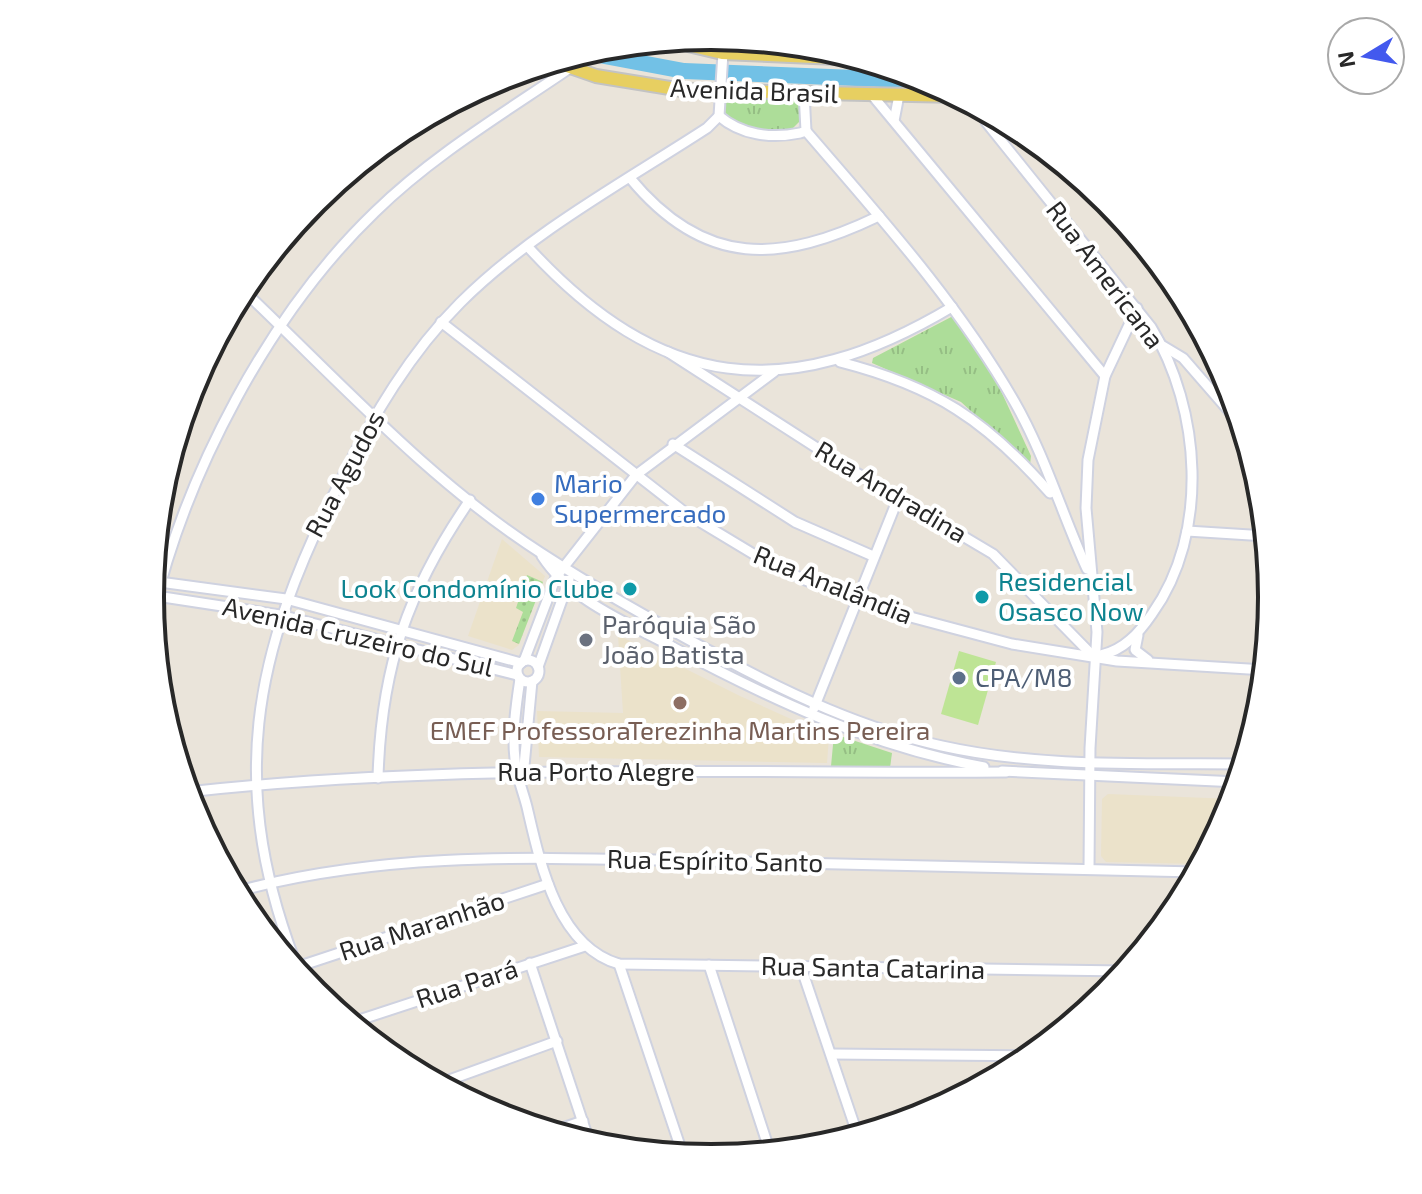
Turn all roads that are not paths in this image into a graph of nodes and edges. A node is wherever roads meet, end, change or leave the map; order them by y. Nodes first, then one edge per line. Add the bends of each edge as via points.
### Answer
1 (709, 50) edge
2 (722, 53) junction
3 (787, 56) edge
4 (572, 68) edge
5 (568, 69) edge
6 (720, 91) junction
7 (804, 92) junction
8 (872, 95) junction
9 (899, 95) junction
10 (928, 95) edge
11 (719, 116) junction
12 (894, 121) junction
13 (990, 126) edge
14 (806, 131) junction
15 (630, 178) junction
16 (879, 216) junction
17 (528, 247) junction
18 (252, 299) edge
19 (952, 307) junction
20 (1137, 308) junction
21 (441, 322) junction
22 (281, 325) junction
23 (1163, 346) junction
24 (668, 352) junction
25 (837, 361) junction
26 (775, 371) junction
27 (1105, 376) junction
28 (740, 400) junction
29 (1221, 401) edge
30 (375, 418) junction
31 (673, 444) junction
32 (636, 475) junction
33 (899, 496) junction
34 (1055, 499) junction
35 (470, 500) junction
36 (1187, 531) junction
37 (1254, 535) edge
38 (540, 553) junction
39 (873, 556) junction
40 (165, 560) edge
41 (567, 568) junction
42 (1090, 576) junction
43 (556, 577) junction
44 (164, 582) edge
45 (567, 585) junction
46 (164, 598) edge
47 (286, 599) junction
48 (855, 600) junction
49 (280, 615) junction
50 (400, 629) junction
51 (1139, 632) junction
52 (396, 644) junction
53 (1094, 657) junction
54 (522, 662) junction
55 (1153, 662) junction
56 (538, 667) junction
57 (1253, 669) edge
58 (519, 677) junction
59 (532, 681) junction
60 (815, 705) junction
61 (812, 717) junction
62 (1090, 762) junction
63 (1232, 764) edge
64 (520, 772) junction
65 (1006, 772) junction
66 (1090, 777) junction
67 (378, 778) junction
68 (1226, 782) edge
69 (254, 785) junction
70 (200, 791) edge
71 (538, 858) junction
72 (1089, 869) junction
73 (1185, 872) edge
74 (269, 883) junction
75 (548, 884) junction
76 (248, 888) edge
77 (290, 946) edge
78 (585, 946) junction
79 (530, 963) junction
80 (619, 964) junction
81 (709, 965) junction
82 (801, 967) junction
83 (309, 968) edge
84 (1110, 971) edge
85 (363, 1019) edge
86 (557, 1041) junction
87 (831, 1054) junction
88 (1009, 1056) edge
89 (452, 1079) edge
90 (583, 1121) junction
91 (570, 1125) edge
92 (854, 1125) edge
93 (585, 1129) edge
94 (766, 1141) edge
95 (679, 1143) edge

1 - 2 main road, Avenida Brasil
2 - 3 main road, Avenida Brasil
2 - 6 street
4 - 6 main road, Avenida Brasil via 634,84
5 - 22 street via 397,192 350,237
6 - 7 main road, Avenida Brasil
6 - 11 street
7 - 8 main road, Avenida Brasil
7 - 14 street
8 - 9 main road, Avenida Brasil
8 - 12 street
9 - 10 main road, Avenida Brasil
9 - 12 street
11 - 14 street via 755,134
11 - 15 street, Rua Agudos
12 - 27 street
13 - 20 street, Rua Americana
14 - 16 street
15 - 16 street via 663,214 726,245 773,251 812,244
15 - 17 street, Rua Agudos
16 - 19 street
17 - 21 street, Rua Agudos
17 - 24 street via 599,314
18 - 22 street
19 - 25 street via 889,342
19 - 34 street via 1015,403
20 - 23 street, Rua Americana
20 - 27 street
21 - 30 street, Rua Agudos
21 - 32 street, Rua Analândia
22 - 30 street
22 - 40 street via 245,381
23 - 29 street via 1183,358
23 - 36 street, Rua Americana via 1189,438
24 - 26 street via 735,369
24 - 28 street, Rua Andradina
25 - 26 street
25 - 34 street via 893,376 957,406 1005,444
26 - 28 street
27 - 42 street via 1088,460
28 - 31 street
28 - 33 street, Rua Andradina
30 - 35 street
30 - 47 street, Rua Agudos via 305,550
31 - 32 street
31 - 39 street via 795,522
32 - 41 street
32 - 48 street, Rua Analândia via 728,540
33 - 39 street
33 - 53 street, Rua Andradina via 993,554
34 - 42 street
35 - 38 street
35 - 50 street via 428,563
36 - 37 street
36 - 51 street, Rua Americana via 1170,583
38 - 41 street
38 - 43 street
39 - 48 street
41 - 43 street
41 - 45 street
41 - 60 street via 697,645
42 - 53 street via 1097,632
43 - 45 street
43 - 54 street
44 - 47 street, Avenida Cruzeiro do Sul
45 - 56 street
45 - 61 street via 615,616
46 - 49 street, Avenida Cruzeiro do Sul
47 - 49 street, Rua Agudos
47 - 50 street, Avenida Cruzeiro do Sul
48 - 53 street, Rua Analândia via 984,638
48 - 60 street
49 - 52 street, Avenida Cruzeiro do Sul
49 - 69 street, Rua Agudos via 259,702
50 - 52 street
50 - 54 street, Avenida Cruzeiro do Sul
51 - 53 street, Rua Americana via 1117,650
51 - 55 street via 1135,650
52 - 58 street, Avenida Cruzeiro do Sul
52 - 67 street via 383,706
53 - 55 street, Rua Analândia
53 - 62 street
54 - 56 street
54 - 58 street
55 - 57 street, Rua Analândia
56 - 59 street
58 - 59 street
58 - 64 street
59 - 64 street
60 - 61 street
60 - 62 street via 941,746
61 - 65 street via 913,751
62 - 63 street
62 - 66 street
64 - 65 street, Rua Porto Alegre
64 - 67 street, Rua Porto Alegre
64 - 71 street
65 - 66 street
66 - 68 street
66 - 72 street
67 - 69 street, Rua Porto Alegre
69 - 70 street, Rua Porto Alegre
69 - 74 street, Rua Agudos
71 - 72 street, Rua Espírito Santo
71 - 74 street, Rua Espírito Santo via 396,862
71 - 75 street
72 - 73 street, Rua Espírito Santo
74 - 76 street, Rua Espírito Santo
74 - 77 street, Rua Agudos
75 - 78 street
75 - 83 street, Rua Maranhão
78 - 79 street, Rua Pará
78 - 80 street
79 - 85 street, Rua Pará
79 - 86 street
80 - 81 street, Rua Santa Catarina
80 - 95 street
81 - 82 street, Rua Santa Catarina
81 - 94 street
82 - 84 street, Rua Santa Catarina
82 - 87 street
86 - 89 street
86 - 90 street
87 - 88 street
87 - 92 street
90 - 91 street
90 - 93 street

